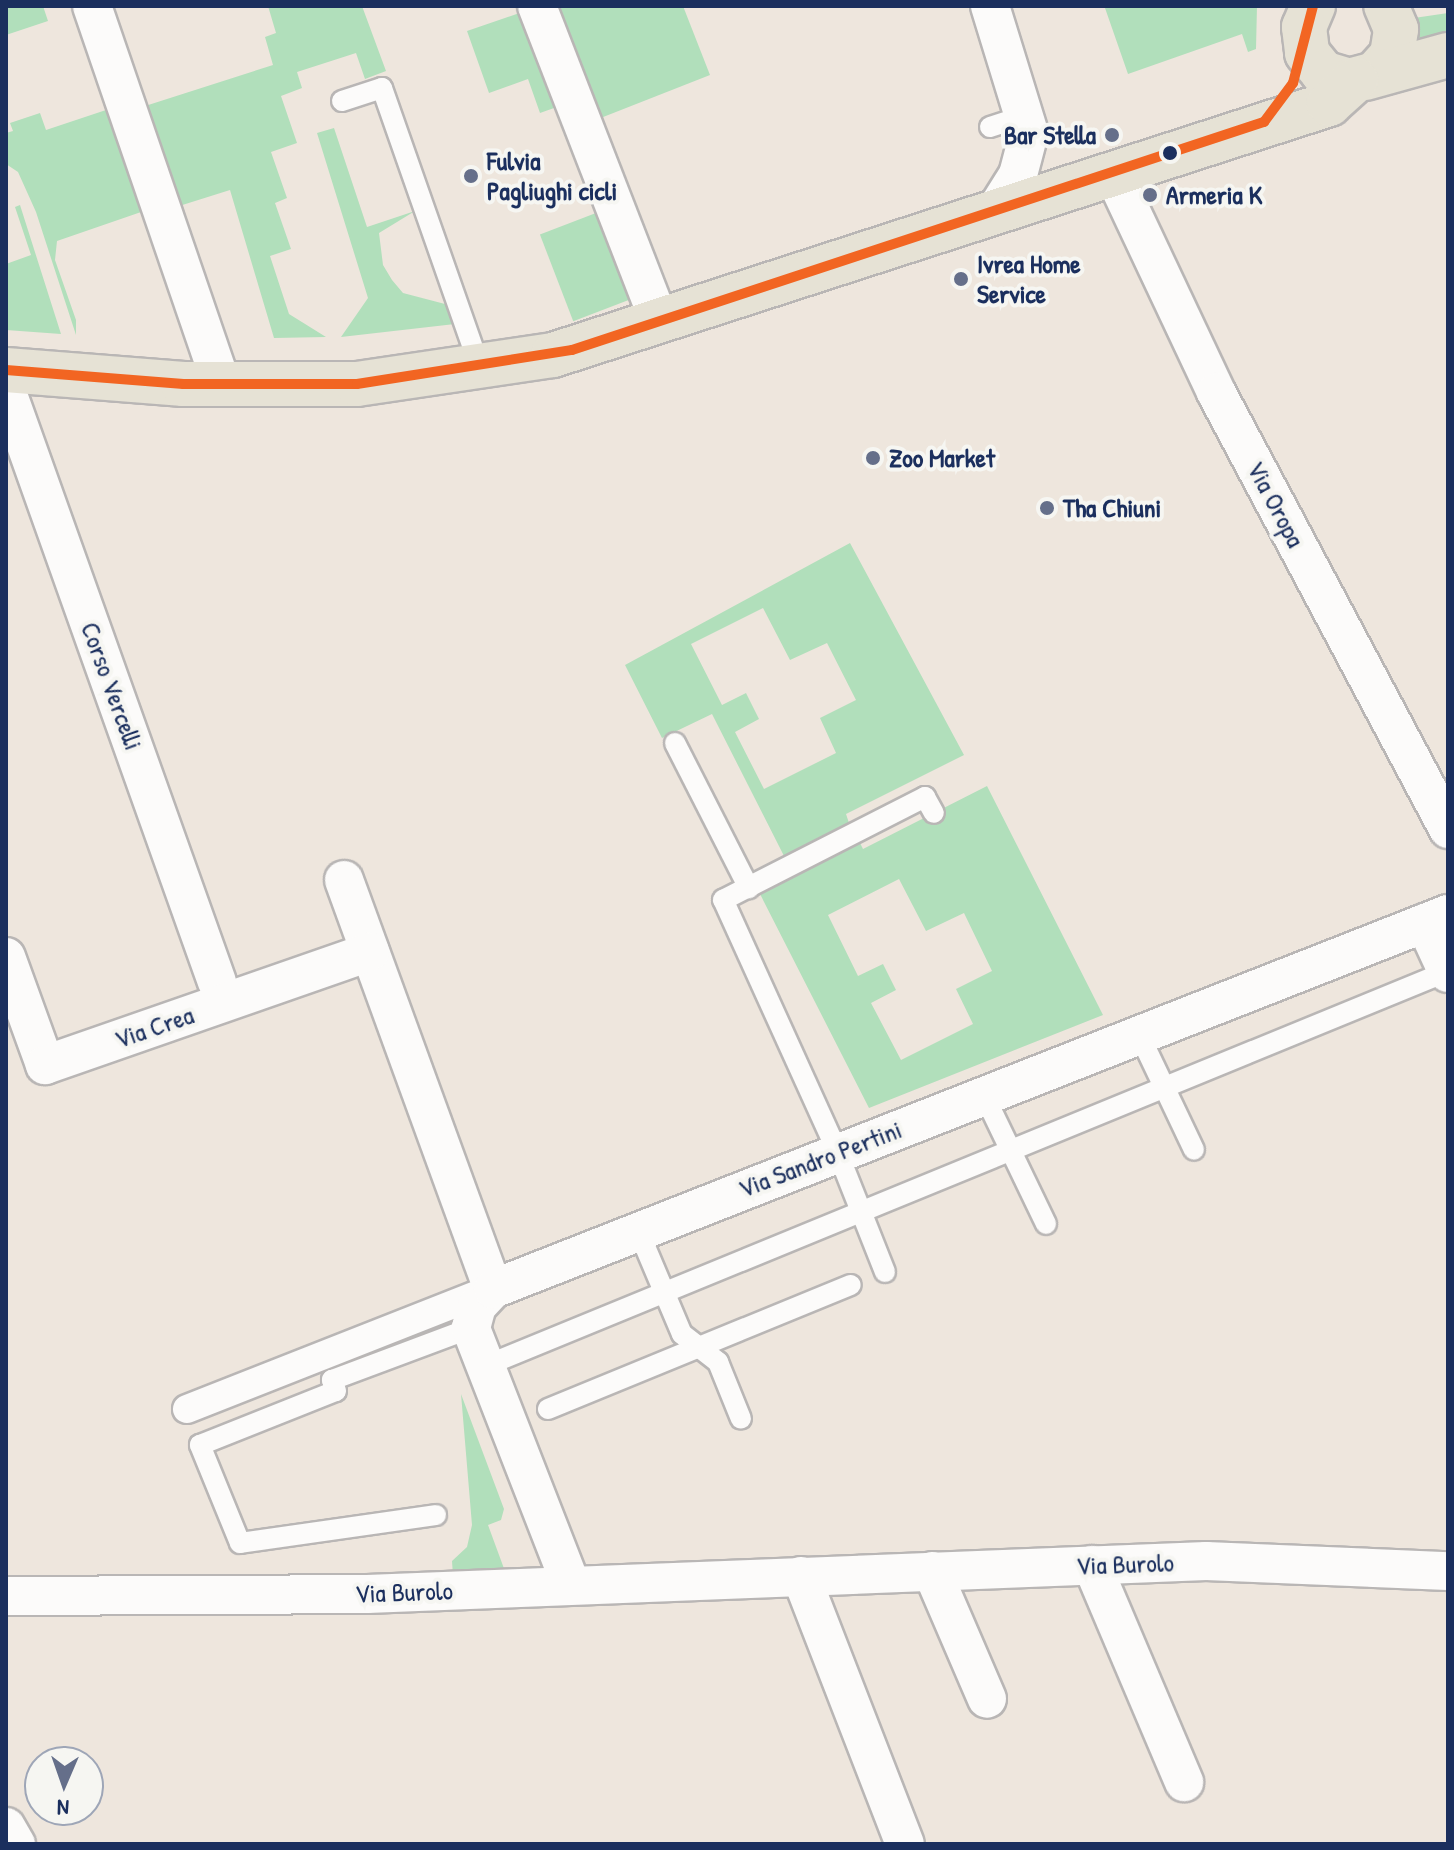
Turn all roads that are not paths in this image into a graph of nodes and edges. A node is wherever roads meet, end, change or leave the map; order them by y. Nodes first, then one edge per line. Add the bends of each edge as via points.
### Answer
1 (92, 6) edge
2 (537, 6) edge
3 (990, 6) edge
4 (1313, 6) edge
5 (1386, 6) edge
6 (1305, 48) junction
7 (1448, 55) edge
8 (1361, 79) junction
9 (342, 101) dead end
10 (1026, 115) junction
11 (1264, 122) junction
12 (990, 127) dead end
13 (1113, 173) junction
14 (994, 213) junction
15 (660, 323) junction
16 (480, 368) junction
17 (6, 370) edge
18 (222, 385) junction
19 (6, 389) edge
20 (675, 743) dead end
21 (934, 813) dead end
22 (1448, 829) edge
23 (344, 880) dead end
24 (749, 888) junction
25 (1436, 918) edge
26 (370, 952) junction
27 (6, 957) edge
28 (1448, 972) edge
29 (217, 982) dead end
30 (1139, 1034) junction
31 (1165, 1087) junction
32 (984, 1095) junction
33 (1011, 1150) junction
34 (1194, 1150) dead end
35 (838, 1153) junction
36 (862, 1211) junction
37 (1046, 1224) dead end
38 (638, 1230) junction
39 (885, 1272) dead end
40 (851, 1285) dead end
41 (493, 1289) junction
42 (664, 1292) junction
43 (471, 1328) junction
44 (699, 1347) junction
45 (502, 1359) dead end
46 (187, 1409) dead end
47 (548, 1409) dead end
48 (741, 1419) dead end
49 (436, 1515) dead end
50 (1092, 1565) junction
51 (932, 1571) junction
52 (1448, 1571) edge
53 (801, 1576) junction
54 (571, 1585) junction
55 (6, 1596) edge
56 (987, 1699) dead end
57 (1184, 1782) dead end
58 (6, 1827) edge
59 (16, 1844) edge
60 (905, 1844) edge

1 - 18 street
2 - 15 street
3 - 10 street
4 - 6 main road via 1304,27
5 - 8 main road via 1396,29 1395,46 1384,65
6 - 8 main road via 1323,73
6 - 11 main road via 1293,83
7 - 8 main road
8 - 11 main road via 1329,104
9 - 16 lane via 382,88
10 - 12 lane
10 - 14 street via 1029,133 1018,175
11 - 13 main road
13 - 14 main road
13 - 22 street, Via Oropa via 1216,392
14 - 15 main road
15 - 16 main road via 553,355
16 - 18 main road via 357,384
17 - 18 main road
19 - 29 street, Corso Vercelli
20 - 24 lane
21 - 24 lane via 925,797
23 - 26 street
24 - 35 lane via 723,900
25 - 28 street
25 - 30 street, Via Sandro Pertini
26 - 27 street, Via Crea via 45,1065
26 - 41 street
28 - 31 lane
30 - 31 lane
30 - 32 street, Via Sandro Pertini
31 - 33 lane
31 - 34 lane
32 - 33 lane
32 - 35 street, Via Sandro Pertini
33 - 36 lane
33 - 37 lane
35 - 36 lane
35 - 38 street, Via Sandro Pertini
36 - 39 lane
36 - 42 lane
38 - 41 street, Via Sandro Pertini
38 - 42 lane
40 - 44 lane
41 - 43 street via 477,1306
41 - 46 street
42 - 44 lane via 682,1334
42 - 45 lane
43 - 49 lane via 332,1380 336,1391 200,1445 240,1543
43 - 54 street
44 - 47 lane
44 - 48 lane via 718,1362
50 - 51 street, Via Burolo
50 - 52 street, Via Burolo via 1206,1561
50 - 57 street
51 - 53 street, Via Burolo
51 - 56 street
53 - 54 street, Via Burolo
53 - 60 street
54 - 55 street, Via Burolo via 351,1594
58 - 59 street

